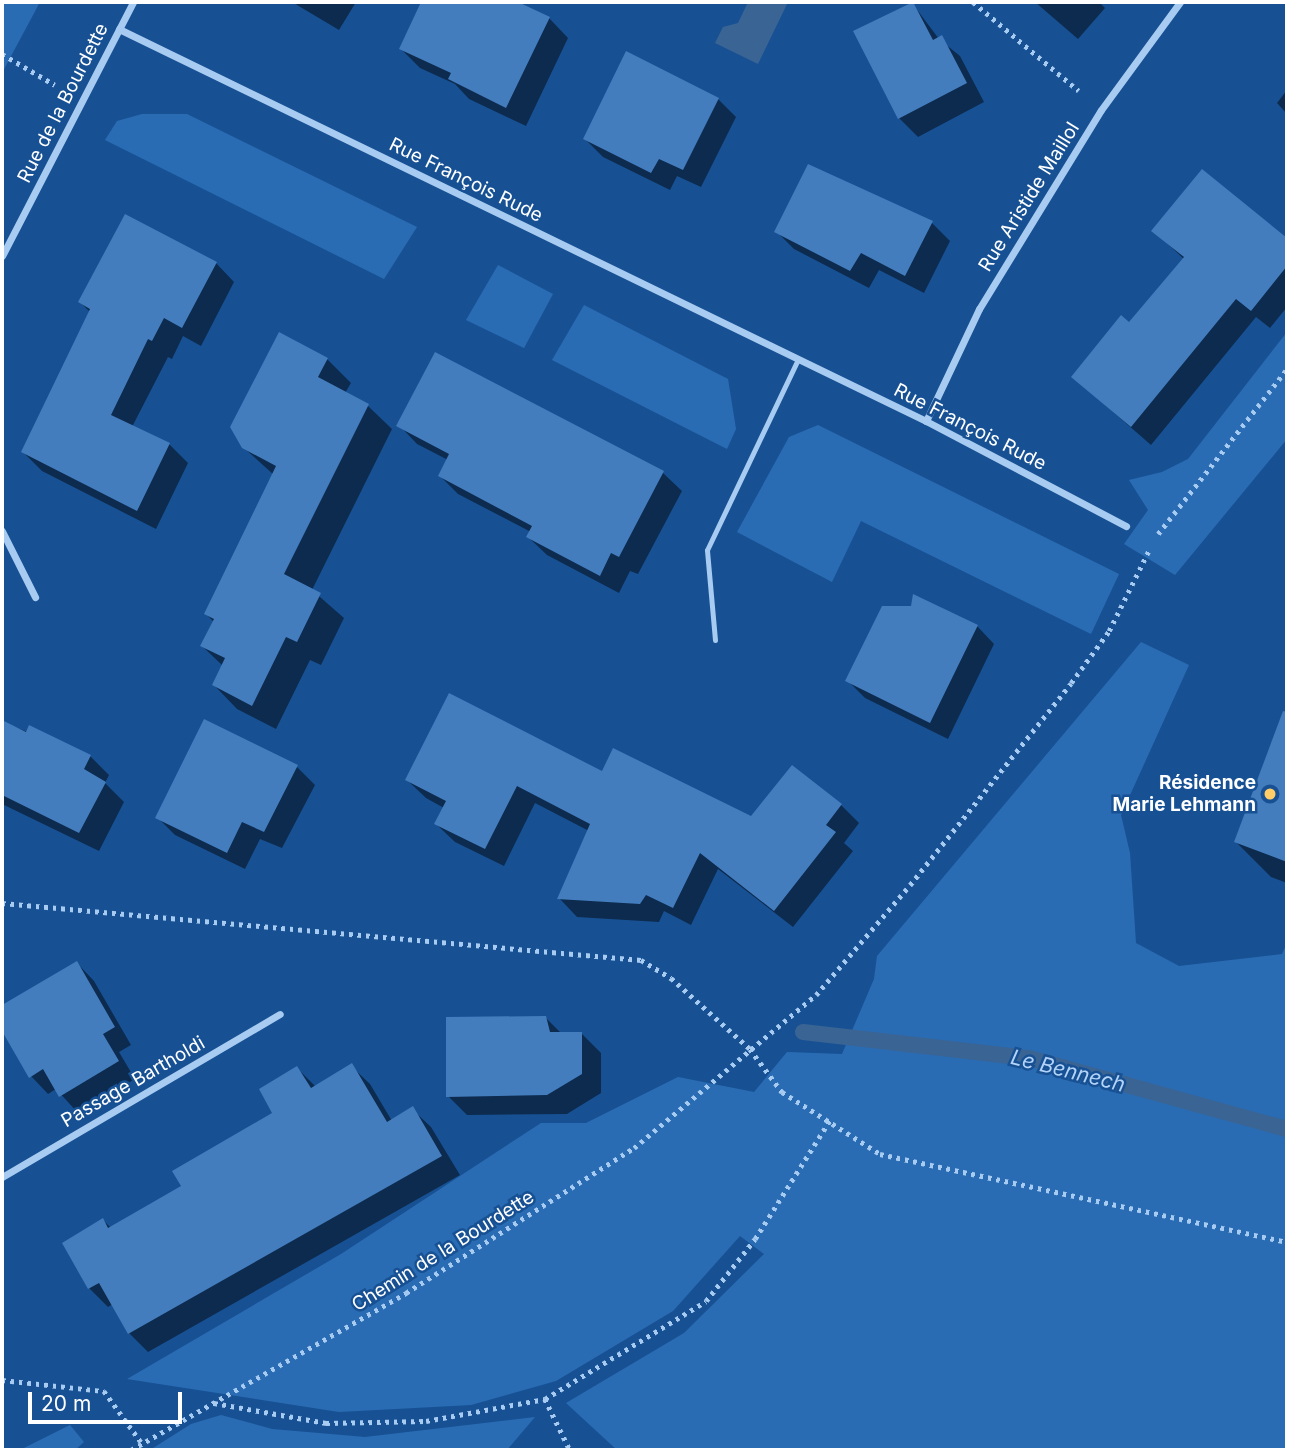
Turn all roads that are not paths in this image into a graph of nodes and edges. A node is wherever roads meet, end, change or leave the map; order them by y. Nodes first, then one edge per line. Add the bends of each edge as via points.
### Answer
1 (133, 2) edge
2 (1180, 2) edge
3 (119, 29) junction
4 (2, 256) edge
5 (797, 361) junction
6 (926, 421) junction
7 (1126, 526) dead end
8 (2, 531) edge
9 (35, 597) dead end
10 (715, 640) dead end
11 (280, 1014) dead end
12 (2, 1177) edge

1 - 3 street, Rue de la Bourdette
2 - 6 street, Rue Aristide Maillol via 1101,110 979,309
3 - 4 street, Rue de la Bourdette
3 - 5 street, Rue François Rude
5 - 6 street, Rue François Rude
5 - 10 lane via 707,550
6 - 7 street, Rue François Rude
8 - 9 street
11 - 12 street, Passage Bartholdi

